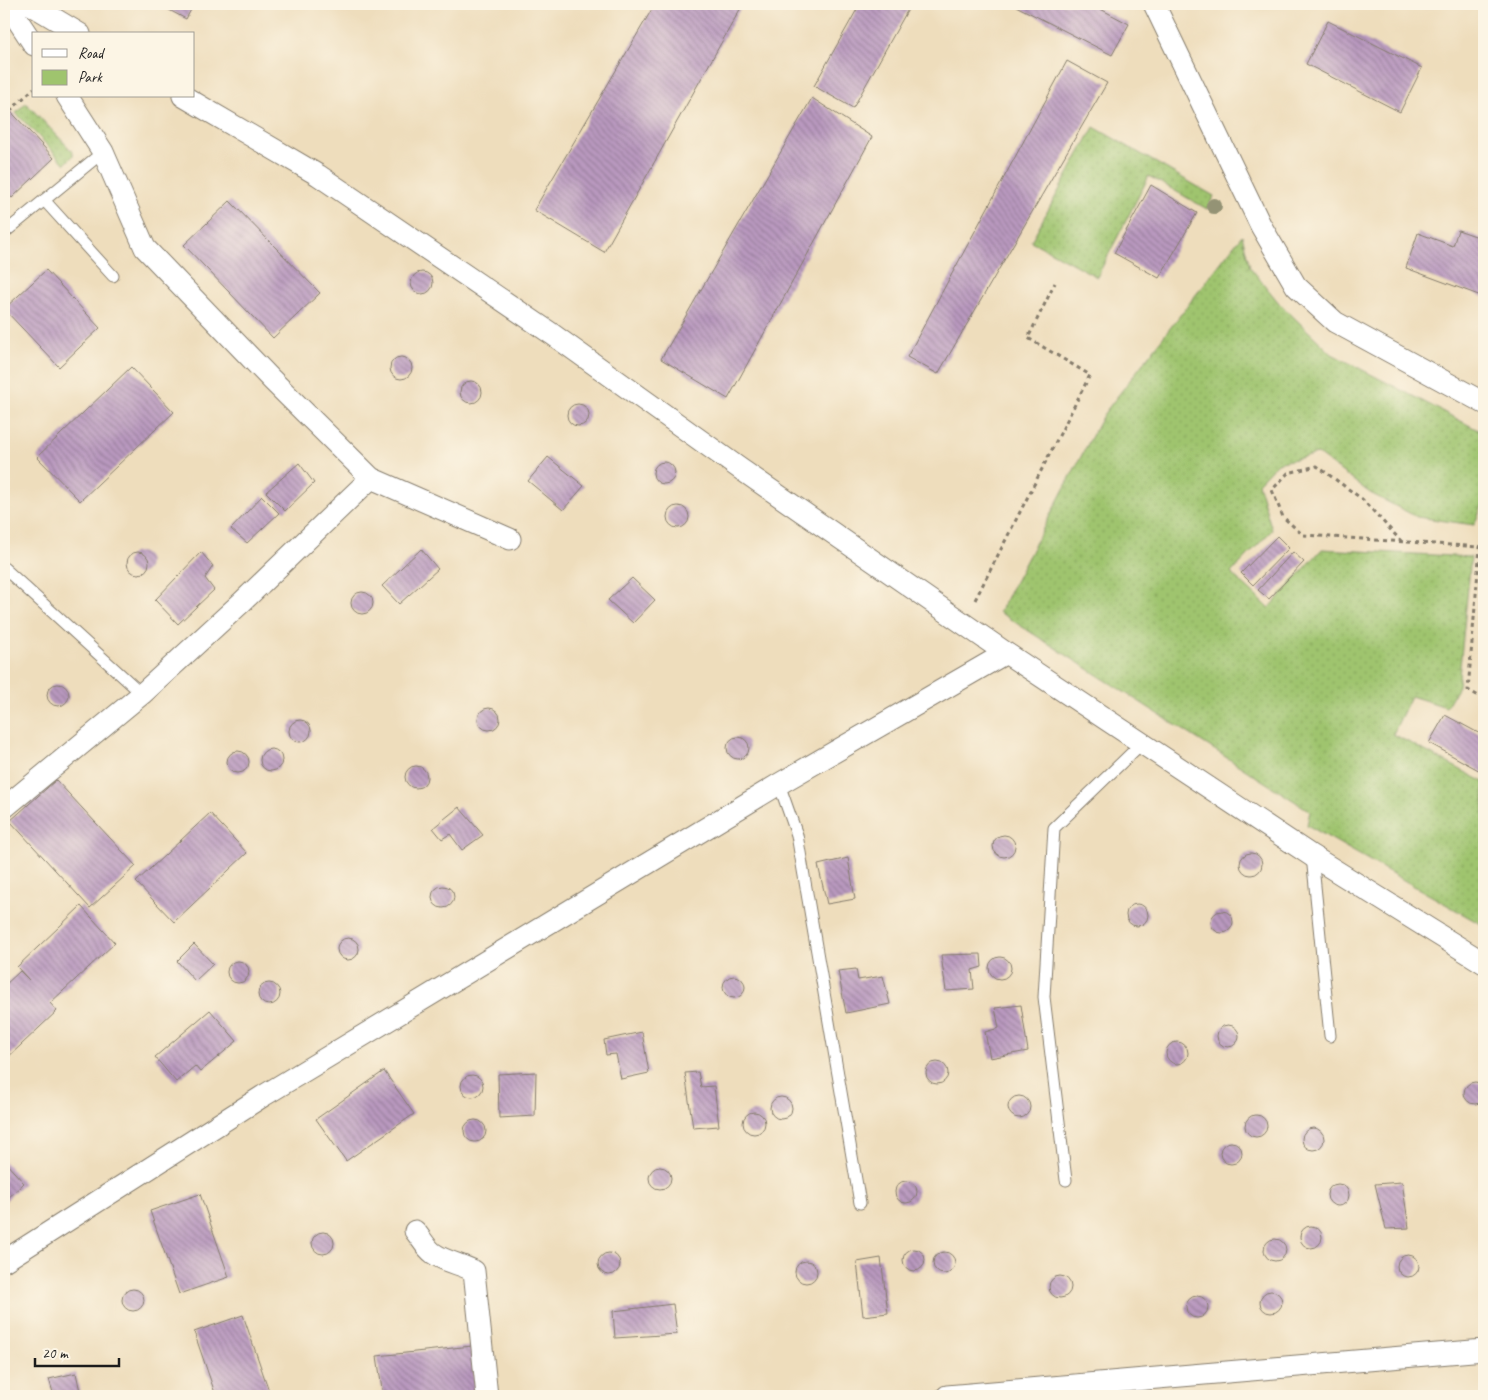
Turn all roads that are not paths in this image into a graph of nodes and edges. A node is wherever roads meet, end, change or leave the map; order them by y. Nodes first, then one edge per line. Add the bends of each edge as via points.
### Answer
1 (7, 4) edge
2 (30, 4) edge
3 (1154, 4) edge
4 (77, 32) edge
5 (32, 42) edge
6 (68, 98) edge
7 (186, 98) edge
8 (103, 152) junction
9 (44, 200) junction
10 (4, 233) edge
11 (113, 276) dead end
12 (1484, 403) edge
13 (371, 478) junction
14 (510, 540) dead end
15 (4, 568) edge
16 (1006, 653) junction
17 (142, 694) junction
18 (1142, 743) junction
19 (779, 784) junction
20 (4, 808) edge
21 (1312, 856) junction
22 (1484, 963) edge
23 (1330, 1036) dead end
24 (1066, 1180) dead end
25 (860, 1203) dead end
26 (415, 1231) dead end
27 (4, 1261) edge
28 (1484, 1350) edge
29 (487, 1396) edge
30 (947, 1396) edge

1 - 5 street
2 - 4 street
3 - 12 street via 1261,226 1296,286 1335,322
6 - 8 street
7 - 16 street via 326,180 552,334
8 - 9 lane
8 - 13 street via 145,248
9 - 10 lane
9 - 11 lane
13 - 14 street
13 - 17 street
15 - 17 lane
16 - 18 street
16 - 19 street
17 - 20 street
18 - 21 street
18 - 24 lane via 1054,828 1044,997
19 - 25 lane via 797,835
19 - 27 street via 263,1096
21 - 22 street
21 - 23 lane
26 - 29 street via 433,1253 474,1271
28 - 30 street

